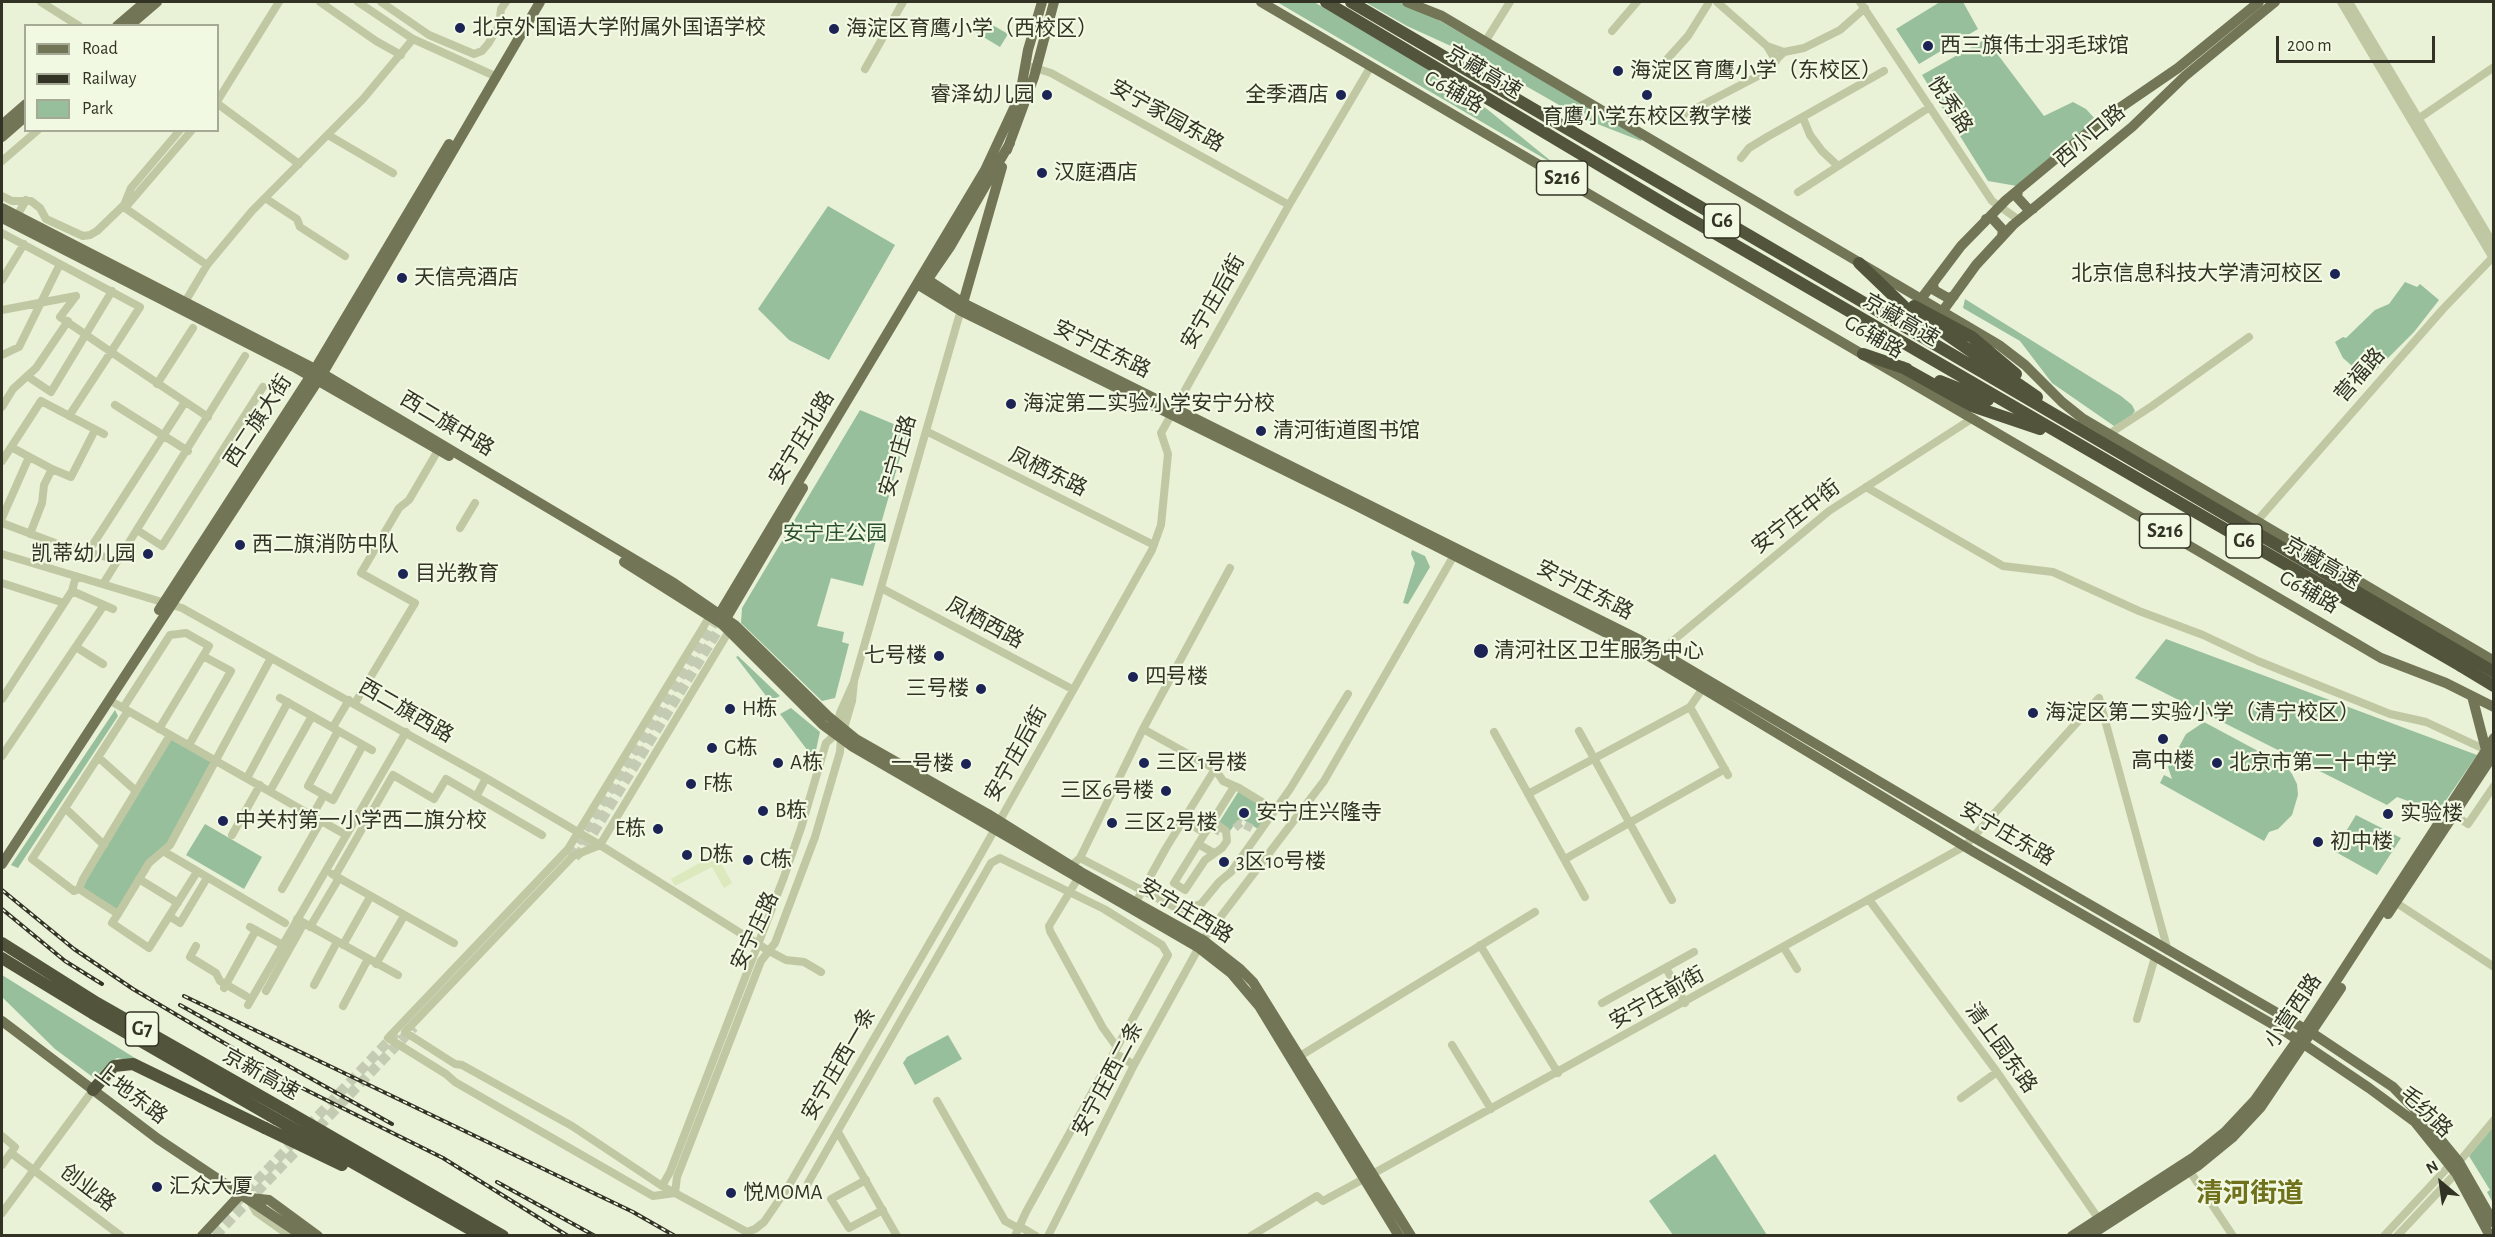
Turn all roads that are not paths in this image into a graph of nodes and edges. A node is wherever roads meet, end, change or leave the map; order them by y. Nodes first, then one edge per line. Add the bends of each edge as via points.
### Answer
1 (41, 2) edge
2 (145, 2) edge
3 (157, 2) edge
4 (279, 2) edge
5 (320, 2) edge
6 (358, 2) edge
7 (381, 2) edge
8 (506, 2) edge
9 (532, 2) edge
10 (540, 2) edge
11 (903, 2) edge
12 (1042, 2) edge
13 (1054, 2) edge
14 (1261, 2) edge
15 (1326, 2) edge
16 (1351, 2) edge
17 (1407, 2) edge
18 (1510, 2) edge
19 (1636, 2) edge
20 (1712, 2) edge
21 (2259, 2) edge
22 (2275, 2) edge
23 (2341, 2) edge
24 (2349, 2) edge
25 (369, 5) edge
26 (1862, 5) edge
27 (76, 24) edge
28 (119, 24) edge
29 (131, 24) edge
30 (1612, 31) dead end
31 (413, 39) junction
32 (1485, 42) junction
33 (1767, 46) junction
34 (1784, 52) junction
35 (401, 55) junction
36 (1776, 61) junction
37 (1371, 66) junction
38 (1031, 67) junction
39 (1660, 67) dead end
40 (2493, 67) edge
41 (865, 69) dead end
42 (1884, 71) dead end
43 (494, 76) junction
44 (219, 100) edge
45 (219, 103) edge
46 (24, 106) edge
47 (1930, 107) junction
48 (24, 118) edge
49 (1803, 118) junction
50 (1679, 121) dead end
51 (2416, 121) junction
52 (2, 125) edge
53 (36, 132) edge
54 (178, 132) edge
55 (190, 132) edge
56 (328, 135) junction
57 (2, 137) edge
58 (1010, 143) junction
59 (1741, 159) dead end
60 (2, 161) edge
61 (299, 164) junction
62 (1838, 166) junction
63 (393, 173) dead end
64 (2018, 190) junction
65 (1798, 192) dead end
66 (2, 196) edge
67 (265, 198) junction
68 (26, 200) junction
69 (1289, 205) junction
70 (1999, 207) junction
71 (2, 208) edge
72 (2033, 209) junction
73 (17, 216) junction
74 (2, 218) edge
75 (1986, 219) junction
76 (2019, 220) junction
77 (2, 233) edge
78 (2002, 236) junction
79 (24, 244) junction
80 (2493, 245) edge
81 (345, 256) dead end
82 (2493, 258) edge
83 (1859, 263) junction
84 (60, 264) junction
85 (207, 265) junction
86 (2, 280) edge
87 (922, 282) junction
88 (1933, 283) junction
89 (112, 291) junction
90 (1953, 296) junction
91 (1921, 299) junction
92 (43, 300) junction
93 (185, 302) junction
94 (962, 307) junction
95 (2, 310) edge
96 (1942, 312) junction
97 (68, 321) junction
98 (193, 328) dead end
99 (86, 334) junction
100 (2249, 337) dead end
101 (111, 351) junction
102 (1863, 354) junction
103 (2, 355) edge
104 (245, 357) dead end
105 (1902, 368) junction
106 (317, 375) junction
107 (27, 376) junction
108 (157, 384) junction
109 (263, 387) dead end
110 (185, 402) junction
111 (115, 405) dead end
112 (2, 407) edge
113 (1173, 410) junction
114 (69, 416) junction
115 (2026, 416) junction
116 (208, 417) junction
117 (1973, 418) junction
118 (95, 430) junction
119 (926, 431) junction
120 (104, 434) dead end
121 (2109, 434) junction
122 (164, 435) junction
123 (2066, 438) junction
124 (2093, 438) junction
125 (10, 447) junction
126 (440, 447) junction
127 (188, 451) junction
128 (29, 458) junction
129 (2, 461) edge
130 (52, 469) junction
131 (1866, 487) junction
132 (475, 503) dead end
133 (2, 520) edge
134 (2257, 521) junction
135 (460, 528) dead end
136 (137, 530) junction
137 (30, 534) junction
138 (1154, 545) junction
139 (88, 552) junction
140 (2, 554) edge
141 (1453, 557) junction
142 (117, 560) junction
143 (1230, 568) dead end
144 (76, 576) junction
145 (2, 583) edge
146 (103, 584) junction
147 (881, 588) junction
148 (72, 591) junction
149 (64, 603) junction
150 (168, 603) junction
151 (721, 620) junction
152 (76, 646) junction
153 (203, 656) junction
154 (1656, 656) junction
155 (271, 658) junction
156 (2492, 658) edge
157 (2464, 661) junction
158 (103, 664) dead end
159 (2493, 672) edge
160 (2493, 686) edge
161 (1703, 688) junction
162 (1072, 689) junction
163 (1348, 694) dead end
164 (2475, 697) junction
165 (2, 699) edge
166 (109, 700) junction
167 (352, 701) junction
168 (1690, 706) junction
169 (2493, 707) edge
170 (125, 709) junction
171 (312, 716) junction
172 (159, 729) junction
173 (336, 729) junction
174 (1143, 729) junction
175 (1579, 731) dead end
176 (406, 732) junction
177 (840, 732) junction
178 (1494, 732) dead end
179 (170, 735) junction
180 (2493, 738) edge
181 (189, 745) junction
182 (363, 745) junction
183 (372, 750) dead end
184 (2, 756) edge
185 (98, 757) junction
186 (2491, 758) edge
187 (1593, 759) junction
188 (217, 760) junction
189 (1215, 769) junction
190 (246, 777) junction
191 (486, 778) junction
192 (260, 785) junction
193 (2493, 786) edge
194 (1236, 787) junction
195 (136, 791) junction
196 (270, 791) junction
197 (1528, 794) junction
198 (324, 795) junction
199 (476, 797) junction
200 (1228, 803) dead end
201 (65, 808) junction
202 (1275, 810) junction
203 (2454, 814) junction
204 (316, 818) junction
205 (1183, 820) junction
206 (1629, 823) junction
207 (997, 825) junction
208 (1216, 826) junction
209 (577, 831) junction
210 (1204, 832) junction
211 (232, 835) dead end
212 (346, 835) junction
213 (542, 835) dead end
214 (1973, 837) junction
215 (1198, 844) junction
216 (104, 845) junction
217 (600, 845) junction
218 (1965, 846) junction
219 (163, 851) junction
220 (2, 853) edge
221 (1214, 853) junction
222 (1080, 858) junction
223 (1564, 859) junction
224 (2, 864) edge
225 (327, 871) junction
226 (197, 872) junction
227 (1076, 873) junction
228 (337, 877) junction
229 (207, 878) junction
230 (139, 879) junction
231 (1142, 888) junction
232 (79, 889) junction
233 (282, 889) dead end
234 (1069, 891) junction
235 (370, 897) junction
236 (1585, 897) dead end
237 (1672, 900) dead end
238 (1870, 901) junction
239 (1136, 902) junction
240 (2395, 902) junction
241 (178, 903) junction
242 (1535, 912) dead end
243 (118, 914) junction
244 (169, 916) junction
245 (404, 916) junction
246 (285, 923) dead end
247 (304, 923) junction
248 (2, 943) edge
249 (340, 944) junction
250 (453, 944) dead end
251 (758, 944) junction
252 (1201, 944) junction
253 (283, 945) junction
254 (1480, 945) junction
255 (196, 946) dead end
256 (1784, 948) junction
257 (769, 951) junction
258 (2168, 951) junction
259 (1694, 952) dead end
260 (2155, 957) junction
261 (2, 958) edge
262 (372, 962) junction
263 (2493, 967) edge
264 (1666, 968) junction
265 (1797, 969) dead end
266 (821, 972) dead end
267 (398, 975) dead end
268 (314, 985) dead end
269 (225, 986) junction
270 (266, 991) dead end
271 (1602, 1003) dead end
272 (1684, 1003) junction
273 (343, 1006) dead end
274 (420, 1010) junction
275 (2136, 1019) dead end
276 (2, 1021) edge
277 (2309, 1031) junction
278 (2300, 1043) junction
279 (1452, 1045) dead end
280 (1116, 1050) junction
281 (1300, 1056) junction
282 (1134, 1065) junction
283 (1997, 1072) junction
284 (1558, 1073) junction
285 (93, 1090) junction
286 (1961, 1098) dead end
287 (937, 1101) dead end
288 (1491, 1109) junction
289 (281, 1115) junction
290 (2493, 1120) edge
291 (838, 1132) junction
292 (2, 1136) edge
293 (11, 1153) junction
294 (2, 1165) edge
295 (2455, 1167) junction
296 (33, 1170) junction
297 (2189, 1170) junction
298 (1369, 1176) junction
299 (866, 1180) junction
300 (808, 1183) dead end
301 (662, 1186) junction
302 (675, 1193) junction
303 (244, 1196) junction
304 (883, 1210) junction
305 (2, 1213) edge
306 (2098, 1218) junction
307 (2493, 1223) edge
308 (1017, 1232) edge
309 (293, 1233) edge
310 (121, 1236) edge
311 (202, 1236) edge
312 (211, 1236) edge
313 (303, 1236) edge
314 (318, 1236) edge
315 (471, 1236) edge
316 (482, 1236) edge
317 (503, 1236) edge
318 (897, 1236) edge
319 (1036, 1236) edge
320 (1048, 1236) edge
321 (1251, 1236) edge
322 (1399, 1236) edge
323 (1411, 1236) edge
324 (2072, 1236) edge
325 (2089, 1236) edge
326 (2233, 1236) edge
327 (2384, 1236) edge
328 (2397, 1236) edge
329 (2490, 1236) edge

1 - 27 street
2 - 28 main road
3 - 29 main road
4 - 44 street
5 - 35 street
6 - 25 street
7 - 8 street via 429,35 474,54 488,44 499,26
9 - 43 main road, 西二旗大街
10 - 43 main road, 西二旗大街
11 - 41 street
12 - 38 main road, 安宁庄路
13 - 38 main road, 安宁庄路
14 - 37 main road, G6辅路 / S216
15 - 115 highway, 京藏高速 / G6
16 - 124 highway, 京藏高速 / G6
17 - 32 main road, G6辅路 / S216 via 1442,16
18 - 32 street
19 - 30 street
20 - 33 street
20 - 39 street
21 - 64 main road, 西小口路 via 2178,68 2114,111
22 - 72 main road, 西小口路 via 2185,75 2132,128
23 - 51 street
24 - 51 street
25 - 31 street
26 - 34 street via 1840,30 1804,48
26 - 47 street, 悦秀路
31 - 35 street
31 - 43 street
32 - 83 main road, G6辅路 / S216
33 - 34 street
33 - 36 street
34 - 36 street
35 - 56 street
36 - 50 street via 1760,75 1685,114
37 - 69 street, 安宁庄后街
37 - 102 main road, G6辅路 / S216
38 - 58 main road, 安宁庄路 via 1028,98
38 - 69 street, 安宁家园东路 via 1051,73
38 - 87 main road, 安宁庄路 via 994,153
40 - 51 street
42 - 49 street
43 - 106 main road, 西二旗大街
45 - 61 street
46 - 52 main road
47 - 62 street
47 - 70 street, 悦秀路
48 - 57 main road
49 - 59 street via 1749,148
49 - 62 street via 1810,135
51 - 80 street
51 - 82 street
53 - 60 street
54 - 68 street via 129,190 124,205 90,235 79,235 46,219 40,208
55 - 85 street via 125,208
56 - 61 street
56 - 63 street
58 - 87 main road, 安宁庄路 via 956,237
58 - 94 main road, 安宁庄路
61 - 67 street
62 - 65 street
64 - 70 main road, 西小口路
64 - 72 main road via 2017,197 2026,209
66 - 68 street via 12,201
67 - 81 street
67 - 85 street
68 - 73 street
69 - 113 street, 安宁庄后街
70 - 75 main road, 西小口路
70 - 76 street, 悦秀路
71 - 73 main road, 西二旗中路
72 - 76 main road, 西小口路
73 - 93 main road, 西二旗中路
74 - 106 main road, 西二旗中路
75 - 78 main road via 1992,218 2003,230
75 - 88 main road, 西小口路
76 - 78 main road, 西小口路
77 - 79 street
78 - 90 main road, 西小口路
79 - 84 street
79 - 86 street
82 - 134 street, 营福路 via 2435,317
83 - 91 main road, G6辅路 / S216
83 - 124 highway via 1910,312
84 - 89 street
84 - 92 street
85 - 93 street
87 - 94 main road, 安宁庄东路
87 - 151 main road, 安宁庄北路
88 - 90 main road via 1934,290 1948,298
88 - 91 main road, 西小口路
89 - 99 street
89 - 101 street via 140,307
90 - 96 main road, 西小口路
91 - 96 main road, G6辅路 / S216
92 - 95 street
92 - 97 street via 76,296 60,317
92 - 103 street via 20,347
93 - 106 main road, 西二旗中路
94 - 113 main road, 安宁庄东路
94 - 119 street, 安宁庄路
96 - 121 main road, G6辅路 / S216 via 2008,351 2071,410
97 - 99 street
97 - 107 street
98 - 108 street
99 - 101 street
99 - 107 street via 51,392
100 - 121 street
101 - 108 street
101 - 114 street
102 - 105 highway
102 - 117 main road, G6辅路 / S216
104 - 116 street
105 - 115 highway
105 - 123 highway via 1972,406
106 - 126 main road, 西二旗中路
106 - 150 main road, 西二旗大街
107 - 112 street
108 - 110 street
109 - 136 street via 162,546
110 - 116 street
110 - 122 street
111 - 122 street
113 - 138 street, 安宁庄后街 via 1161,432 1168,454 1161,525
113 - 141 main road, 安宁庄东路
113 - 154 main road, 安宁庄东路 via 1640,639
114 - 118 street
114 - 125 street via 41,400
115 - 123 highway, 京藏高速 / G6
116 - 127 street
117 - 131 street, 安宁庄中街
117 - 164 main road, G6辅路 / S216 via 2381,657
118 - 120 street
118 - 130 street via 71,477
119 - 138 street, 凤栖东路
119 - 147 street, 安宁庄路
121 - 134 main road, G6辅路 / S216
122 - 127 street
122 - 139 street
123 - 157 highway, 京藏高速 / G6
124 - 157 highway, 京藏高速 / G6
125 - 128 street
125 - 129 street
126 - 151 main road, 西二旗中路
126 - 167 street via 361,573 415,603
127 - 136 street
128 - 130 street
128 - 133 street
130 - 137 street
131 - 154 street, 安宁庄中街 via 1829,511
131 - 186 street via 2003,566 2053,572 2258,661 2390,714 2426,722
132 - 135 street
133 - 137 street
134 - 156 main road, G6辅路 / S216
136 - 142 street
137 - 139 street
138 - 162 street, 安宁庄后街
139 - 142 street
140 - 144 street, 西二旗西路
141 - 154 main road, 安宁庄东路
141 - 252 street, 安宁庄西二条 via 1323,781
142 - 146 street
143 - 174 street
144 - 146 street, 西二旗西路
144 - 148 street
145 - 149 street
146 - 150 street, 西二旗西路
147 - 162 street, 凤栖西路
147 - 177 street, 安宁庄路 via 854,681 852,701
148 - 149 street
148 - 152 street via 108,607
149 - 165 street
150 - 155 street, 西二旗西路
150 - 166 main road, 西二旗大街
150 - 220 main road, 西二旗大街
151 - 177 main road, 西二旗中路
151 - 209 street
151 - 217 street
152 - 158 street
152 - 184 street
153 - 170 street via 209,646 186,633 170,635
153 - 172 street
153 - 181 street via 231,671
154 - 161 main road, 安宁庄东路
154 - 214 main road, 安宁庄东路
155 - 167 street, 西二旗西路
155 - 188 street
157 - 159 highway, G6
157 - 160 highway, G6, bridge
159 - 164 main road
161 - 168 street
161 - 218 main road, 安宁庄东路
162 - 207 street, 安宁庄后街
163 - 202 street
164 - 169 main road, G6辅路
164 - 186 main road
166 - 170 street
166 - 224 main road, 西二旗大街
167 - 173 street
167 - 176 street, 西二旗西路
168 - 187 street
168 - 206 street via 1726,772
170 - 172 street
170 - 185 street
171 - 173 street
171 - 190 street via 284,700
171 - 196 street
172 - 179 street
173 - 182 street
173 - 198 street via 308,786
174 - 189 street
174 - 222 street
175 - 187 street
176 - 191 street, 西二旗西路
176 - 212 street
177 - 207 main road, 安宁庄西路
177 - 251 street, 安宁庄路 via 826,742 798,837
177 - 257 street, 安宁庄路 via 840,752 815,837
178 - 197 street
179 - 181 street
179 - 195 street
180 - 186 main road
181 - 188 street
182 - 183 street
182 - 198 street via 333,800
185 - 195 street
185 - 201 street
186 - 203 main road, 小营西路
186 - 277 main road, 小营西路
187 - 197 street
187 - 206 street
188 - 190 street
188 - 219 street
189 - 194 street via 1223,781
189 - 205 street
190 - 192 street
191 - 199 street
191 - 209 street, 西二旗西路
192 - 196 street
192 - 211 street
193 - 203 street via 2468,824
194 - 200 street
194 - 202 street
194 - 208 street
195 - 216 street
196 - 204 street
197 - 223 street
198 - 204 street
199 - 213 street
199 - 228 street via 446,779 434,799 393,775
201 - 216 street
201 - 232 street via 32,859 74,891
202 - 231 street via 1231,872 1201,904 1180,910
203 - 240 main road, 小营西路
204 - 212 street
204 - 233 street
205 - 210 street
205 - 231 street
206 - 223 street
206 - 237 street
207 - 227 main road, 安宁庄西路
207 - 302 street, 安宁庄西一条 via 764,1222 747,1232
208 - 210 street
208 - 221 street via 1226,831 1227,841
209 - 217 street, 西二旗西路
209 - 274 street via 568,849
210 - 215 street
212 - 225 street
214 - 218 street, 安宁庄前街
214 - 258 main road, 安宁庄东路
214 - 258 street via 2099,698
215 - 221 street
215 - 221 street via 1179,874 1191,881
216 - 232 street
217 - 251 street, 西二旗西路
217 - 274 street via 573,856
218 - 238 street, 安宁庄前街
218 - 260 main road, 安宁庄东路
219 - 226 street
219 - 230 street
222 - 227 street
222 - 231 street
223 - 236 street
225 - 228 street
225 - 247 street
226 - 229 street
226 - 241 street
227 - 234 street
227 - 239 main road, 安宁庄西路
227 - 252 main road
228 - 235 street
228 - 247 street
229 - 244 street via 180,923
229 - 246 street
230 - 241 street
230 - 243 street
231 - 239 street
232 - 243 street
234 - 280 street via 1049,926 1050,931
234 - 280 street via 1162,945 1168,955
234 - 291 street via 1000,858 991,863
235 - 245 street
235 - 249 street
238 - 256 street, 安宁庄前街
238 - 283 street, 清上园东路
239 - 252 main road, 安宁庄西路
240 - 263 street
240 - 277 main road, 小营西路
241 - 244 street
242 - 254 street
243 - 244 street via 112,924 149,948
245 - 250 street
245 - 262 street
247 - 249 street
247 - 253 street
247 - 270 street
248 - 289 highway, 京新高速 / G7
249 - 262 street
249 - 268 street
251 - 257 street, 西二旗西路
251 - 301 street, 安宁庄路
252 - 281 main road, 安宁庄西路 via 1226,957 1252,982
252 - 282 street, 安宁庄西二条
252 - 298 main road, 安宁庄西路 via 1258,1006
253 - 269 street via 247,1000
253 - 269 street via 253,929
254 - 281 street
254 - 284 street
255 - 269 street via 190,957 216,973
256 - 265 street
256 - 272 street, 安宁庄前街
257 - 266 street, 西二旗西路
257 - 302 street, 安宁庄路 via 761,961 701,1114 677,1177
258 - 277 main road, 安宁庄东路
259 - 264 street
260 - 275 street
260 - 278 main road, 安宁庄东路
261 - 289 highway, 京新高速 / G7 via 92,1013
262 - 267 street
262 - 273 street
264 - 271 street
264 - 272 street
272 - 284 street, 安宁庄前街
274 - 301 street, 安宁庄西一条 via 405,1032 455,1064 572,1126
274 - 302 street via 388,1038 455,1082 653,1196
276 - 285 main road, 上地东路
277 - 278 main road, 小营西路
277 - 295 main road, 毛纺路 via 2393,1088 2440,1137
278 - 295 main road, 毛纺路 via 2415,1122
278 - 297 main road, 小营西路 via 2261,1107 2232,1138
278 - 306 main road, 小营西路 via 2226,1132
279 - 288 street
280 - 282 street
280 - 308 street
281 - 298 main road, 安宁庄西路
282 - 320 street, 安宁庄西二条
283 - 286 street
283 - 306 street, 清上园东路
284 - 288 street, 安宁庄前街
285 - 296 street
285 - 303 main road, 上地东路
285 - 315 highway, bridge via 114,1066 133,1064 354,1171
287 - 308 street via 1005,1221
288 - 298 street, 安宁庄前街
289 - 316 highway, 京新高速 / G7, bridge
289 - 317 highway, 京新高速 / G7, bridge
290 - 295 street
291 - 299 street
291 - 300 street
292 - 293 street via 15,1147
293 - 294 street
293 - 296 street, 创业路
295 - 307 main road, 毛纺路
295 - 327 street
295 - 328 street
295 - 329 main road, 毛纺路
296 - 305 street
296 - 310 street, 创业路
297 - 325 main road, 小营西路
297 - 326 street
298 - 321 street, 安宁庄前街 via 1323,1201 1317,1196
298 - 322 main road, 安宁庄西路
298 - 323 main road, 安宁庄西路
299 - 304 street
299 - 304 street via 831,1199 849,1228
301 - 302 street, 安宁庄西一条
303 - 309 main road, 上地东路
303 - 311 main road
303 - 312 main road
303 - 314 main road, 上地东路 via 269,1200
304 - 318 street
306 - 324 main road, 小营西路
308 - 319 street
309 - 313 main road, 上地东路

